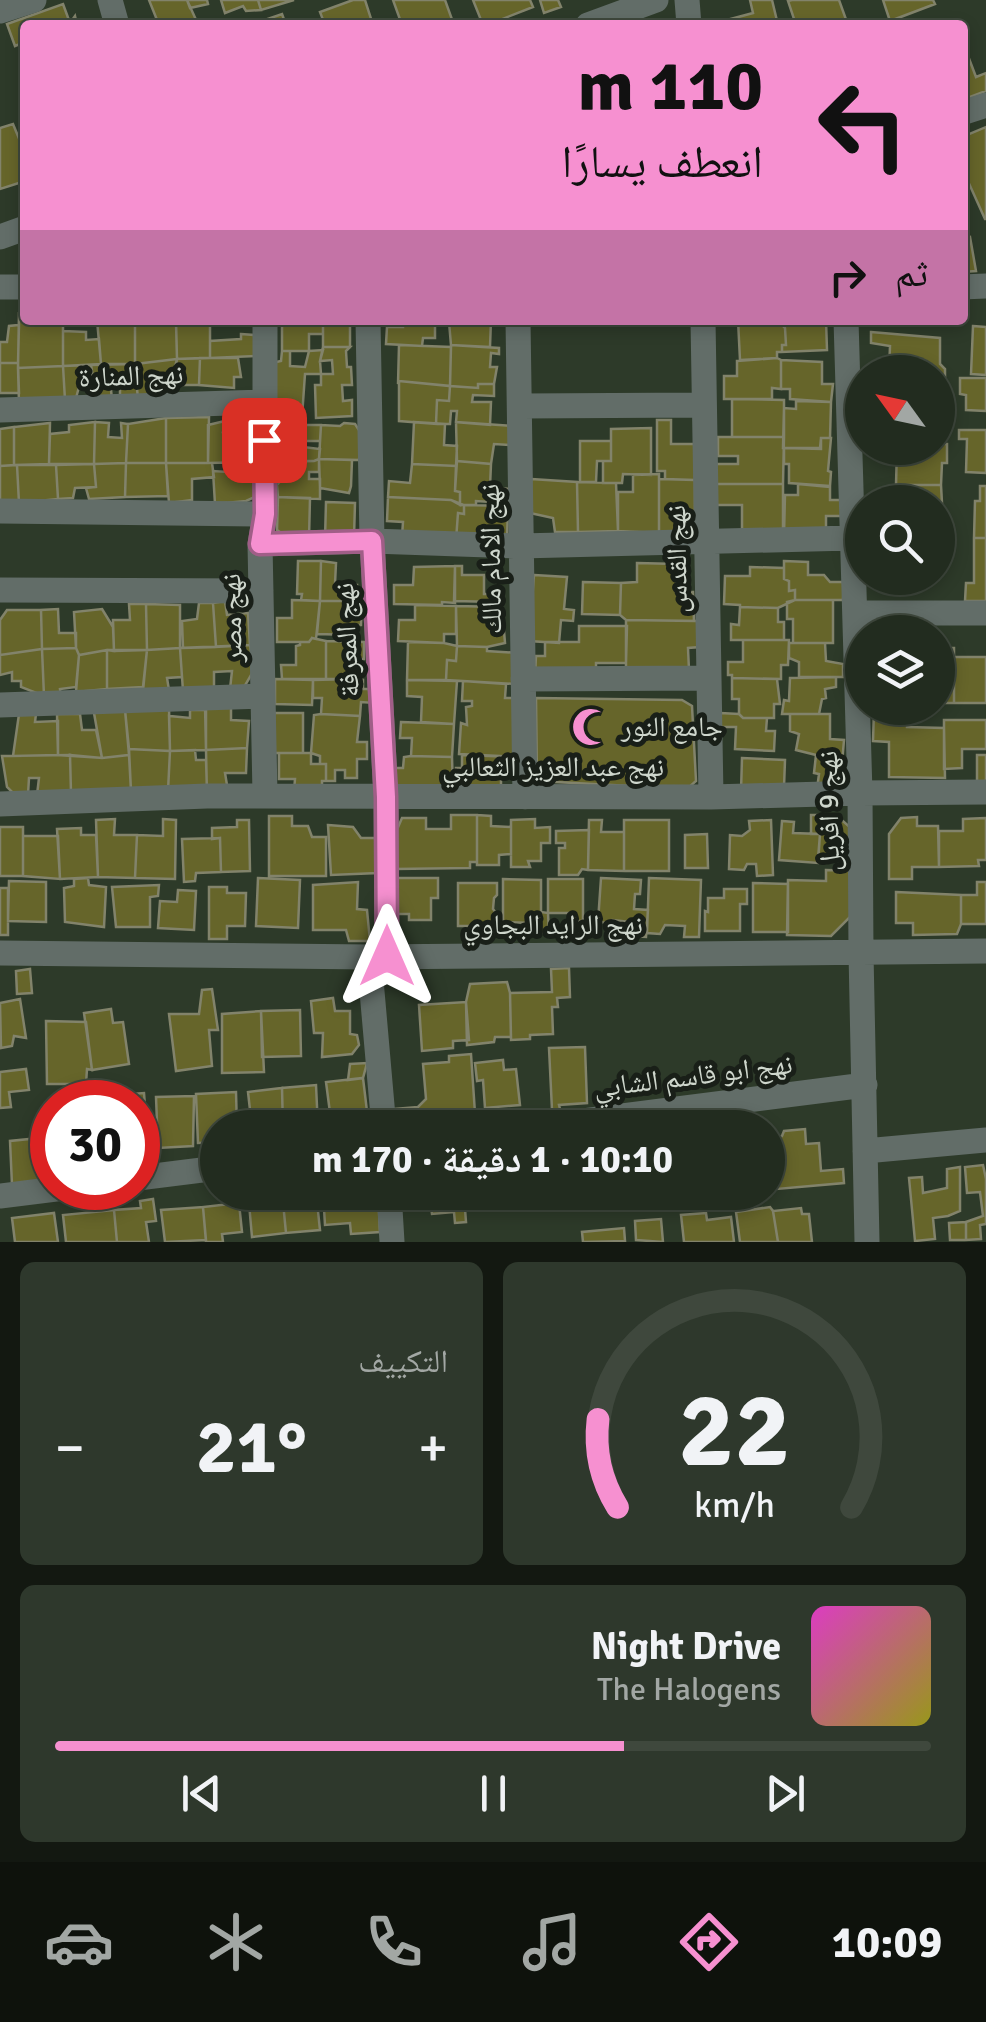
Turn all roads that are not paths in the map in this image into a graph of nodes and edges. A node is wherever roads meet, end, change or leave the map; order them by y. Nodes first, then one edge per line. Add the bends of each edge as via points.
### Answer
1 (34, 0) edge
2 (656, 0) edge
3 (0, 11) edge
4 (602, 20) edge
5 (264, 325) edge
6 (368, 325) edge
7 (518, 325) edge
8 (703, 325) edge
9 (846, 325) edge
10 (264, 402) junction
11 (703, 405) junction
12 (520, 406) junction
13 (0, 410) edge
14 (851, 485) edge
15 (0, 512) edge
16 (265, 514) junction
17 (845, 538) edge
18 (372, 541) junction
19 (707, 543) junction
20 (260, 544) junction
21 (520, 546) junction
22 (0, 590) edge
23 (261, 591) junction
24 (854, 595) edge
25 (855, 613) junction
26 (986, 613) edge
27 (708, 678) junction
28 (523, 679) junction
29 (263, 696) junction
30 (0, 705) edge
31 (860, 792) junction
32 (986, 792) edge
33 (265, 795) junction
34 (386, 797) junction
35 (525, 797) junction
36 (712, 798) junction
37 (0, 804) edge
38 (0, 952) edge
39 (986, 952) edge
40 (861, 954) junction
41 (378, 957) junction
42 (865, 1085) junction
43 (383, 1110) edge
44 (669, 1110) edge
45 (986, 1140) edge
46 (865, 1152) junction
47 (200, 1170) edge
48 (160, 1175) edge
49 (30, 1192) edge
50 (0, 1196) edge
51 (390, 1210) edge
52 (392, 1242) edge
53 (867, 1242) edge

1 - 3 street
2 - 4 street
5 - 10 street, نهج مصر
6 - 18 street, نهج المعرفة
7 - 12 street, نهج الامام مالك
8 - 11 street, نهج القدس
9 - 14 street, نهج 9 افريل
10 - 13 street, نهج المنارة
10 - 16 street, نهج مصر
11 - 12 street
11 - 19 street, نهج القدس
12 - 21 street, نهج الامام مالك
15 - 16 street
16 - 20 street, نهج مصر
17 - 19 street
18 - 20 street
18 - 21 street
18 - 34 street, نهج المعرفة
19 - 21 street
19 - 27 street, نهج القدس
20 - 23 street, نهج مصر
21 - 28 street, نهج الامام مالك
22 - 23 street
23 - 29 street, نهج مصر
24 - 25 street, نهج 9 افريل
25 - 26 street
25 - 31 street, نهج 9 افريل
27 - 28 street
27 - 36 street, نهج القدس
28 - 35 street, نهج الامام مالك
29 - 30 street
29 - 33 street, نهج مصر
31 - 32 street, نهج عبد العزيز الثعالبي
31 - 36 street, نهج عبد العزيز الثعالبي
31 - 40 street, نهج 9 افريل
33 - 34 street, نهج عبد العزيز الثعالبي
33 - 37 street, نهج عبد العزيز الثعالبي
34 - 35 street, نهج عبد العزيز الثعالبي
34 - 41 street, نهج المعرفة
35 - 36 street, نهج عبد العزيز الثعالبي
38 - 41 street, نهج الرايد البجاوي
39 - 40 street, نهج الرايد البجاوي
40 - 41 street, نهج الرايد البجاوي
40 - 42 street, نهج 9 افريل
41 - 43 street, نهج المعرفة
42 - 44 street, نهج ابو قاسم الشابي
42 - 46 street, نهج 9 افريل
45 - 46 street
46 - 53 street, نهج 9 افريل
47 - 48 street
49 - 50 street
51 - 52 street

